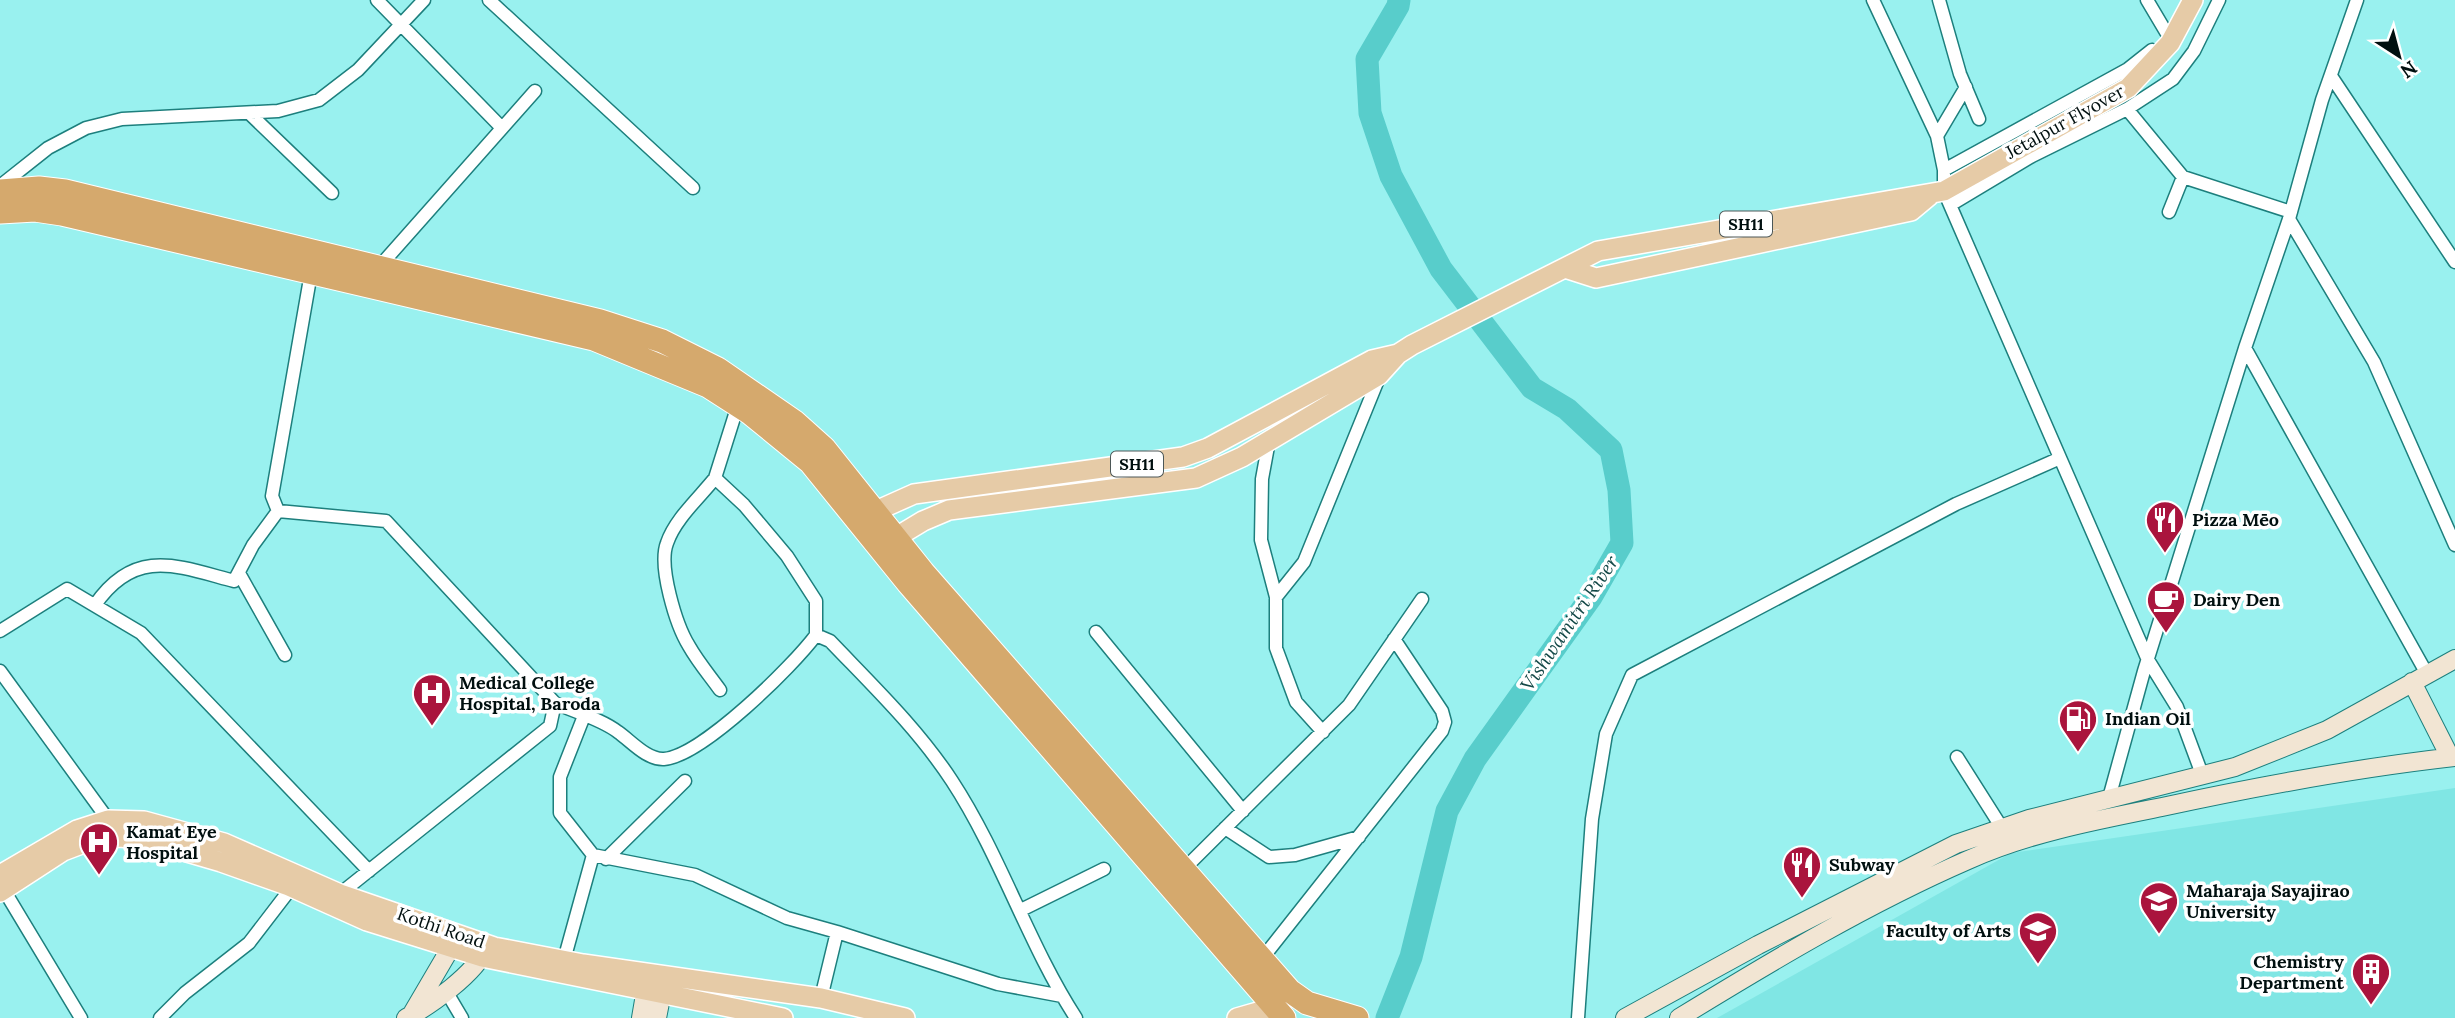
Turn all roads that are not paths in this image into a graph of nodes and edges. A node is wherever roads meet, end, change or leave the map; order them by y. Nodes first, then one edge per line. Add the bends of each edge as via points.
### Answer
1 (376, 0) edge
2 (424, 0) edge
3 (489, 0) edge
4 (1873, 0) edge
5 (1939, 0) edge
6 (2147, 0) edge
7 (2183, 0) edge
8 (2193, 0) edge
9 (2219, 0) edge
10 (2357, 0) edge
11 (402, 23) junction
12 (2165, 32) junction
13 (2331, 76) junction
14 (1966, 87) junction
15 (536, 91) dead end
16 (2127, 109) junction
17 (249, 113) junction
18 (1979, 119) dead end
19 (501, 127) junction
20 (1937, 136) junction
21 (1944, 170) junction
22 (2183, 177) junction
23 (693, 188) dead end
24 (0, 189) edge
25 (332, 193) dead end
26 (1941, 197) junction
27 (0, 212) edge
28 (2169, 212) dead end
29 (2290, 216) junction
30 (2455, 262) edge
31 (379, 267) junction
32 (311, 273) junction
33 (2245, 348) junction
34 (1405, 349) junction
35 (1381, 372) junction
36 (738, 405) junction
37 (1269, 441) junction
38 (2058, 459) junction
39 (715, 478) junction
40 (278, 511) junction
41 (869, 518) junction
42 (888, 543) junction
43 (2455, 545) edge
44 (240, 576) junction
45 (1276, 597) junction
46 (1422, 599) dead end
47 (95, 605) junction
48 (0, 631) edge
49 (1096, 632) dead end
50 (816, 635) junction
51 (1394, 639) junction
52 (285, 655) dead end
53 (2455, 659) edge
54 (2148, 660) junction
55 (0, 671) edge
56 (2419, 678) junction
57 (720, 690) dead end
58 (555, 703) junction
59 (584, 716) junction
60 (1323, 732) junction
61 (1957, 757) dead end
62 (2453, 757) edge
63 (2203, 777) junction
64 (685, 782) dead end
65 (2109, 798) junction
66 (1243, 811) junction
67 (1225, 828) junction
68 (2002, 828) junction
69 (114, 829) junction
70 (1359, 837) junction
71 (600, 857) junction
72 (1104, 869) dead end
73 (1183, 870) junction
74 (369, 871) junction
75 (296, 880) junction
76 (1, 886) edge
77 (334, 899) junction
78 (1021, 910) junction
79 (837, 932) junction
80 (455, 941) junction
81 (485, 951) junction
82 (564, 960) junction
83 (1261, 960) junction
84 (655, 982) junction
85 (446, 991) junction
86 (1062, 996) junction
87 (821, 998) junction
88 (1306, 1008) edge
89 (1280, 1012) edge
90 (408, 1017) edge
91 (81, 1018) edge
92 (160, 1018) edge
93 (462, 1018) edge
94 (641, 1018) edge
95 (657, 1018) edge
96 (783, 1018) edge
97 (905, 1018) edge
98 (1076, 1018) edge
99 (1237, 1018) edge
100 (1357, 1018) edge
101 (1578, 1018) edge
102 (1625, 1018) edge
103 (1679, 1018) edge

1 - 11 street
2 - 11 street
3 - 23 street
4 - 20 street
5 - 14 street
6 - 12 street
7 - 12 street
8 - 26 main road, Jetalpur Flyover via 2170,43 2128,88 1991,163
9 - 16 street via 2194,51 2174,79
10 - 13 street
11 - 17 street via 358,69 319,100
11 - 19 street
12 - 21 street via 2149,54 2128,69
13 - 29 street
13 - 30 street
14 - 18 street
14 - 20 street
15 - 19 street
16 - 22 street
16 - 26 street
17 - 24 street via 122,119 86,128 48,148
17 - 25 street
19 - 31 street
20 - 21 street
21 - 26 street
22 - 28 street
22 - 29 street
24 - 31 highway via 65,191
26 - 34 main road, Jetalpur Flyover / SH11 via 1912,211 1596,278 1559,272
26 - 38 street
27 - 32 highway via 35,209 62,214
29 - 33 street
29 - 43 street via 2374,362
31 - 41 highway via 600,321 662,341 718,369 795,422 824,448
32 - 36 highway via 594,339 708,386
32 - 40 street via 272,496
33 - 54 street
33 - 56 street
34 - 35 main road
34 - 41 main road, SH11 via 1372,360 1183,457 914,495
35 - 37 main road
35 - 45 street via 1304,562
36 - 39 street
36 - 41 highway via 783,436
37 - 42 main road via 1196,478 949,510
37 - 45 street via 1262,478 1261,540
38 - 54 street
38 - 101 street via 1956,504 1632,675 1606,734 1592,819
39 - 50 street via 761,525 816,601
39 - 57 street via 667,542 665,559 673,603 688,646
40 - 44 street via 253,545
40 - 58 street via 386,521
41 - 42 highway
42 - 73 highway
42 - 89 highway
44 - 47 street via 234,581 154,564 115,581
44 - 52 street
45 - 60 street via 1276,648 1296,702
46 - 51 street
47 - 48 street via 67,589
47 - 74 street via 141,633
49 - 66 street
50 - 59 street via 768,688 702,744 663,759
50 - 78 street via 830,641 908,722 953,782
51 - 60 street via 1349,705
51 - 70 street via 1445,722 1433,744
53 - 56 main road
54 - 63 street via 2177,707
54 - 65 street
55 - 69 street
56 - 62 main road
56 - 63 main road via 2327,730
58 - 59 street
58 - 74 street via 550,726
59 - 71 street via 561,777 560,813
60 - 66 street
61 - 68 street
62 - 103 main road via 2269,784 2106,818 2001,847 1869,908
63 - 65 main road
64 - 71 street
65 - 68 main road
66 - 67 street
67 - 70 street via 1269,857
67 - 73 street
68 - 102 main road via 1916,863
69 - 75 main road, Kothi Road
69 - 76 main road, Kothi Road
70 - 83 street
71 - 79 street via 695,875 787,918
71 - 82 street
72 - 78 street
73 - 83 highway
74 - 77 street
75 - 77 main road, Kothi Road
75 - 92 street via 249,943
76 - 91 street
77 - 80 main road, Kothi Road via 368,921
78 - 86 street
79 - 86 street via 998,985
79 - 87 street
80 - 81 main road, Kothi Road
80 - 90 main road
81 - 82 main road, Kothi Road
81 - 84 main road, Kothi Road via 558,975
81 - 85 main road
82 - 84 main road, Kothi Road
83 - 88 highway
84 - 87 main road, Kothi Road
84 - 94 main road
84 - 95 main road
84 - 96 main road, Kothi Road
85 - 90 main road
85 - 93 street
86 - 98 street
87 - 97 main road, Kothi Road
88 - 89 highway
88 - 100 highway
89 - 99 main road

